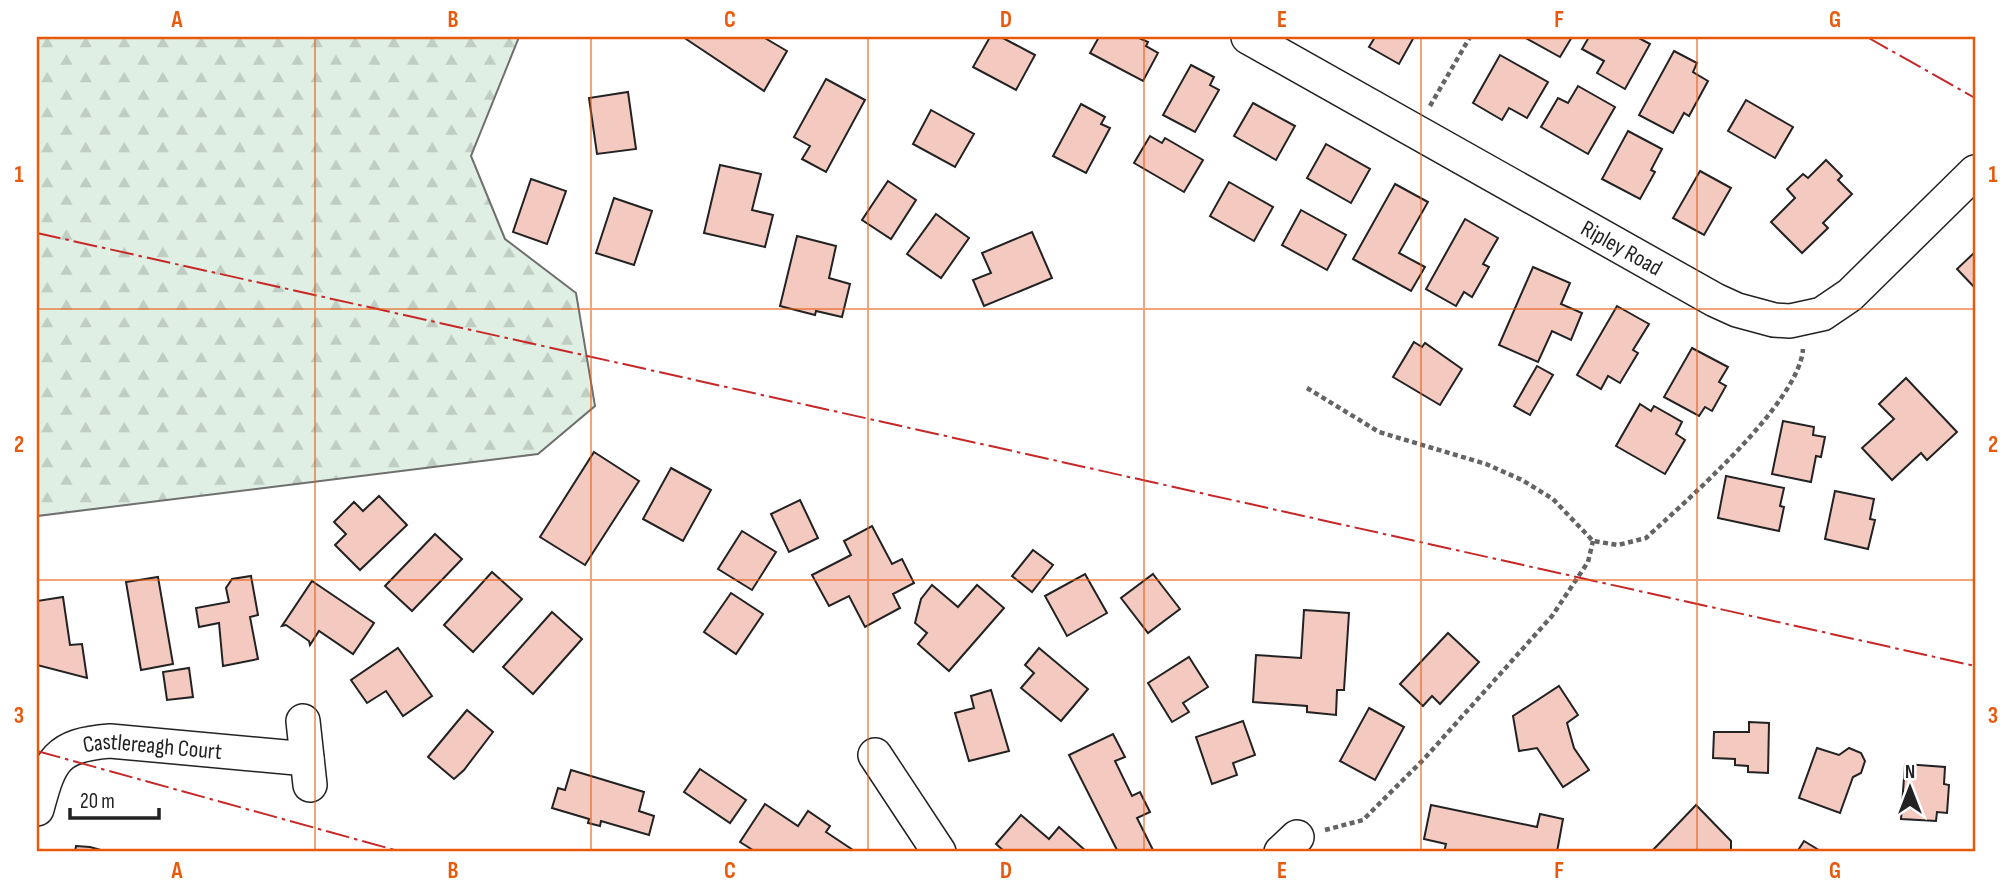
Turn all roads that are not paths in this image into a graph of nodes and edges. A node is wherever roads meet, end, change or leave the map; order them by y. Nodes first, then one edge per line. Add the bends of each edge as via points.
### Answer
1 (1248, 37) edge
2 (1975, 172) edge
3 (303, 721) dead end
4 (875, 755) dead end
5 (37, 809) edge
6 (939, 852) edge

1 - 2 street, Ripley Road via 1715,300 1774,320 1804,319 1835,307
3 - 5 street, Castlereagh Court via 308,772 110,741 84,743 66,748 52,762
4 - 6 street

